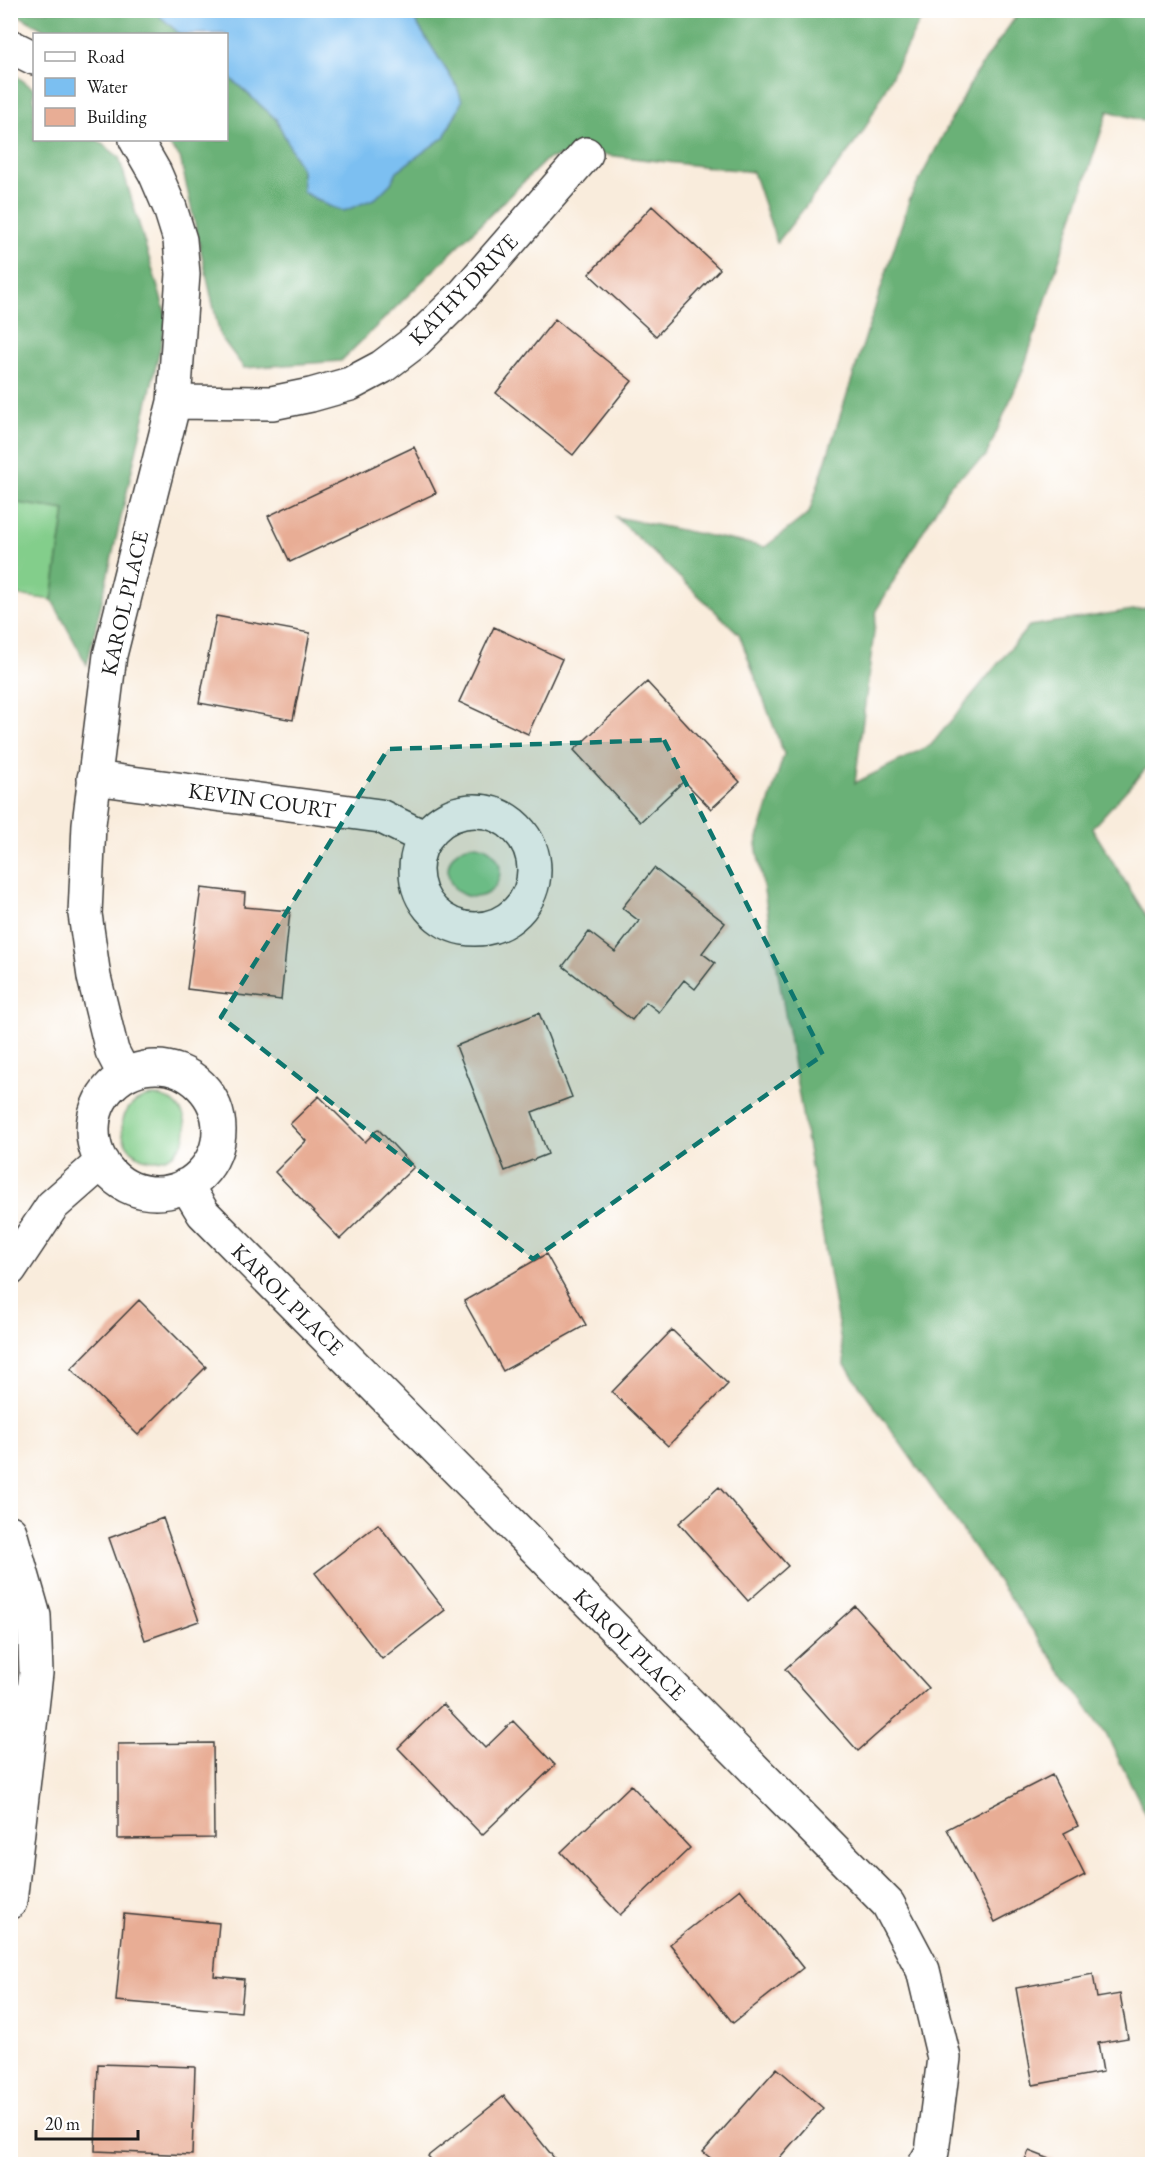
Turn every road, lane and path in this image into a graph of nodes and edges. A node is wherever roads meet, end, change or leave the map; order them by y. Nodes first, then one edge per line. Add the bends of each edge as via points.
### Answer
1 (10, 46) edge
2 (33, 58) edge
3 (137, 141) edge
4 (586, 154) dead end
5 (174, 402) junction
6 (94, 778) junction
7 (425, 838) dead end
8 (124, 1074) junction
9 (102, 1162) junction
10 (186, 1185) junction
11 (10, 1269) edge
12 (10, 1532) edge
13 (10, 1902) edge
14 (925, 2164) edge

1 - 2 street
3 - 5 street, KAROL PLACE via 155,173 180,240 183,274
4 - 5 street, KATHY DRIVE via 463,295 415,342 381,367 350,384 272,403
5 - 6 street, KAROL PLACE via 110,655
6 - 7 street, KEVIN COURT via 380,816
6 - 8 street, KAROL PLACE via 86,914 94,977 112,1051
8 - 9 street via 98,1104 93,1134
8 - 10 street via 144,1067 166,1067 186,1074 202,1087 214,1105 219,1123 212,1159
9 - 10 street via 130,1188 168,1191
9 - 11 street via 52,1206
10 - 14 street, KAROL PLACE via 203,1213 888,1904 922,1970 944,2058 932,2152
12 - 13 street via 34,1616 36,1673

